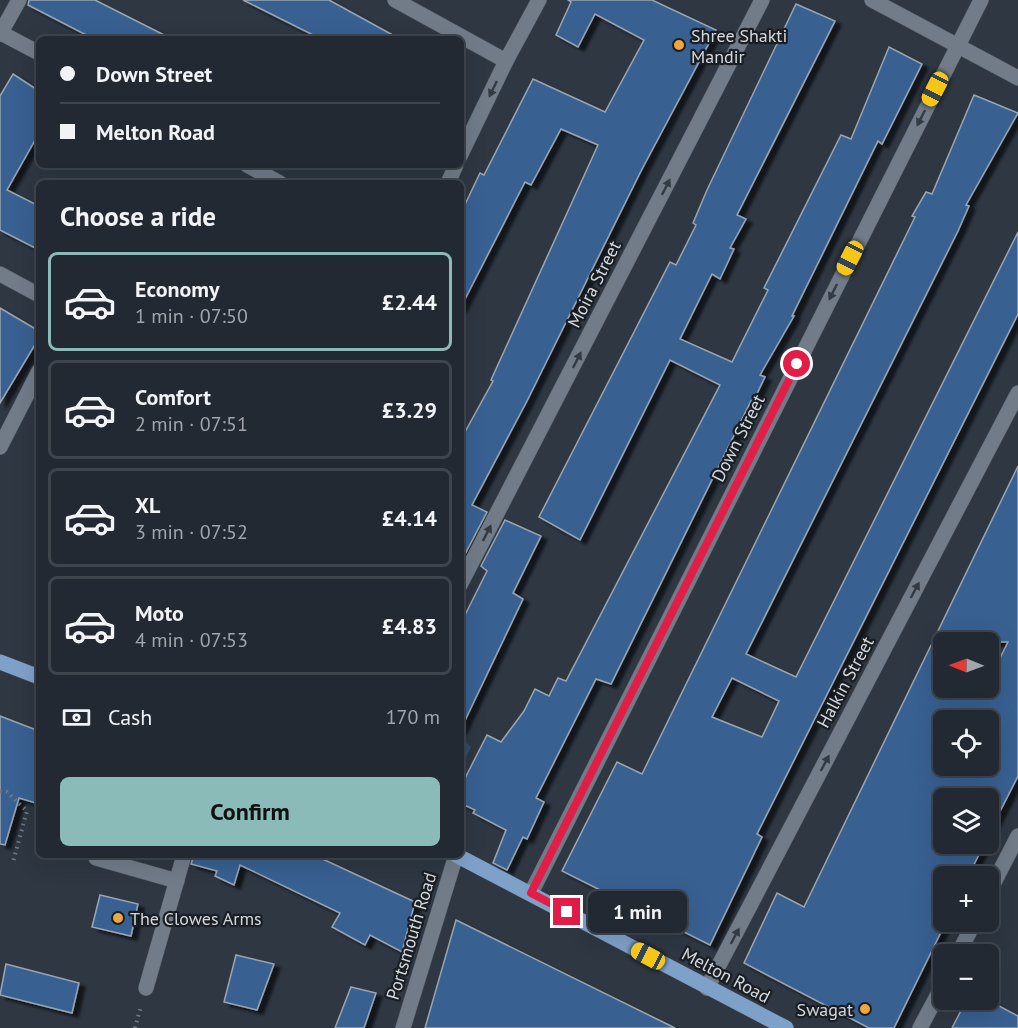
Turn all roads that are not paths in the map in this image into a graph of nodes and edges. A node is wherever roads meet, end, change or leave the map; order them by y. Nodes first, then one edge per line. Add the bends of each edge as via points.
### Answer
1 (19, 0) edge
2 (395, 0) edge
3 (539, 0) edge
4 (762, 0) edge
5 (872, 0) edge
6 (981, 0) edge
7 (0, 34) edge
8 (461, 36) edge
9 (464, 38) edge
10 (957, 47) junction
11 (36, 52) edge
12 (506, 61) junction
13 (1018, 78) edge
14 (464, 148) edge
15 (252, 168) edge
16 (274, 180) edge
17 (0, 274) edge
18 (36, 292) edge
19 (36, 376) edge
20 (1018, 393) edge
21 (0, 447) edge
22 (464, 577) edge
23 (0, 662) edge
24 (36, 676) edge
25 (1018, 836) edge
26 (96, 858) dead end
27 (182, 858) edge
28 (455, 858) edge
29 (462, 858) edge
30 (999, 873) edge
31 (177, 880) junction
32 (531, 893) junction
33 (146, 988) dead end
34 (708, 988) junction
35 (933, 1004) edge
36 (403, 1028) edge
37 (786, 1028) edge
38 (920, 1028) edge

1 - 7 street
2 - 8 street
3 - 12 street
22 -> 4 street, Moira Street
5 - 10 street
6 - 10 street, Down Street
7 - 11 street
9 - 12 street
10 - 13 street
10 -> 32 street, Down Street
12 -> 14 street
15 - 16 street
17 - 18 street
19 - 21 street
34 -> 20 street, Halkin Street
23 - 24 main road
25 - 30 street
26 - 31 street
27 - 31 street
28 - 36 street, Portsmouth Road
29 - 32 main road, Melton Road
31 - 33 street
32 - 34 main road, Melton Road
34 - 37 main road, Melton Road
35 - 38 street

